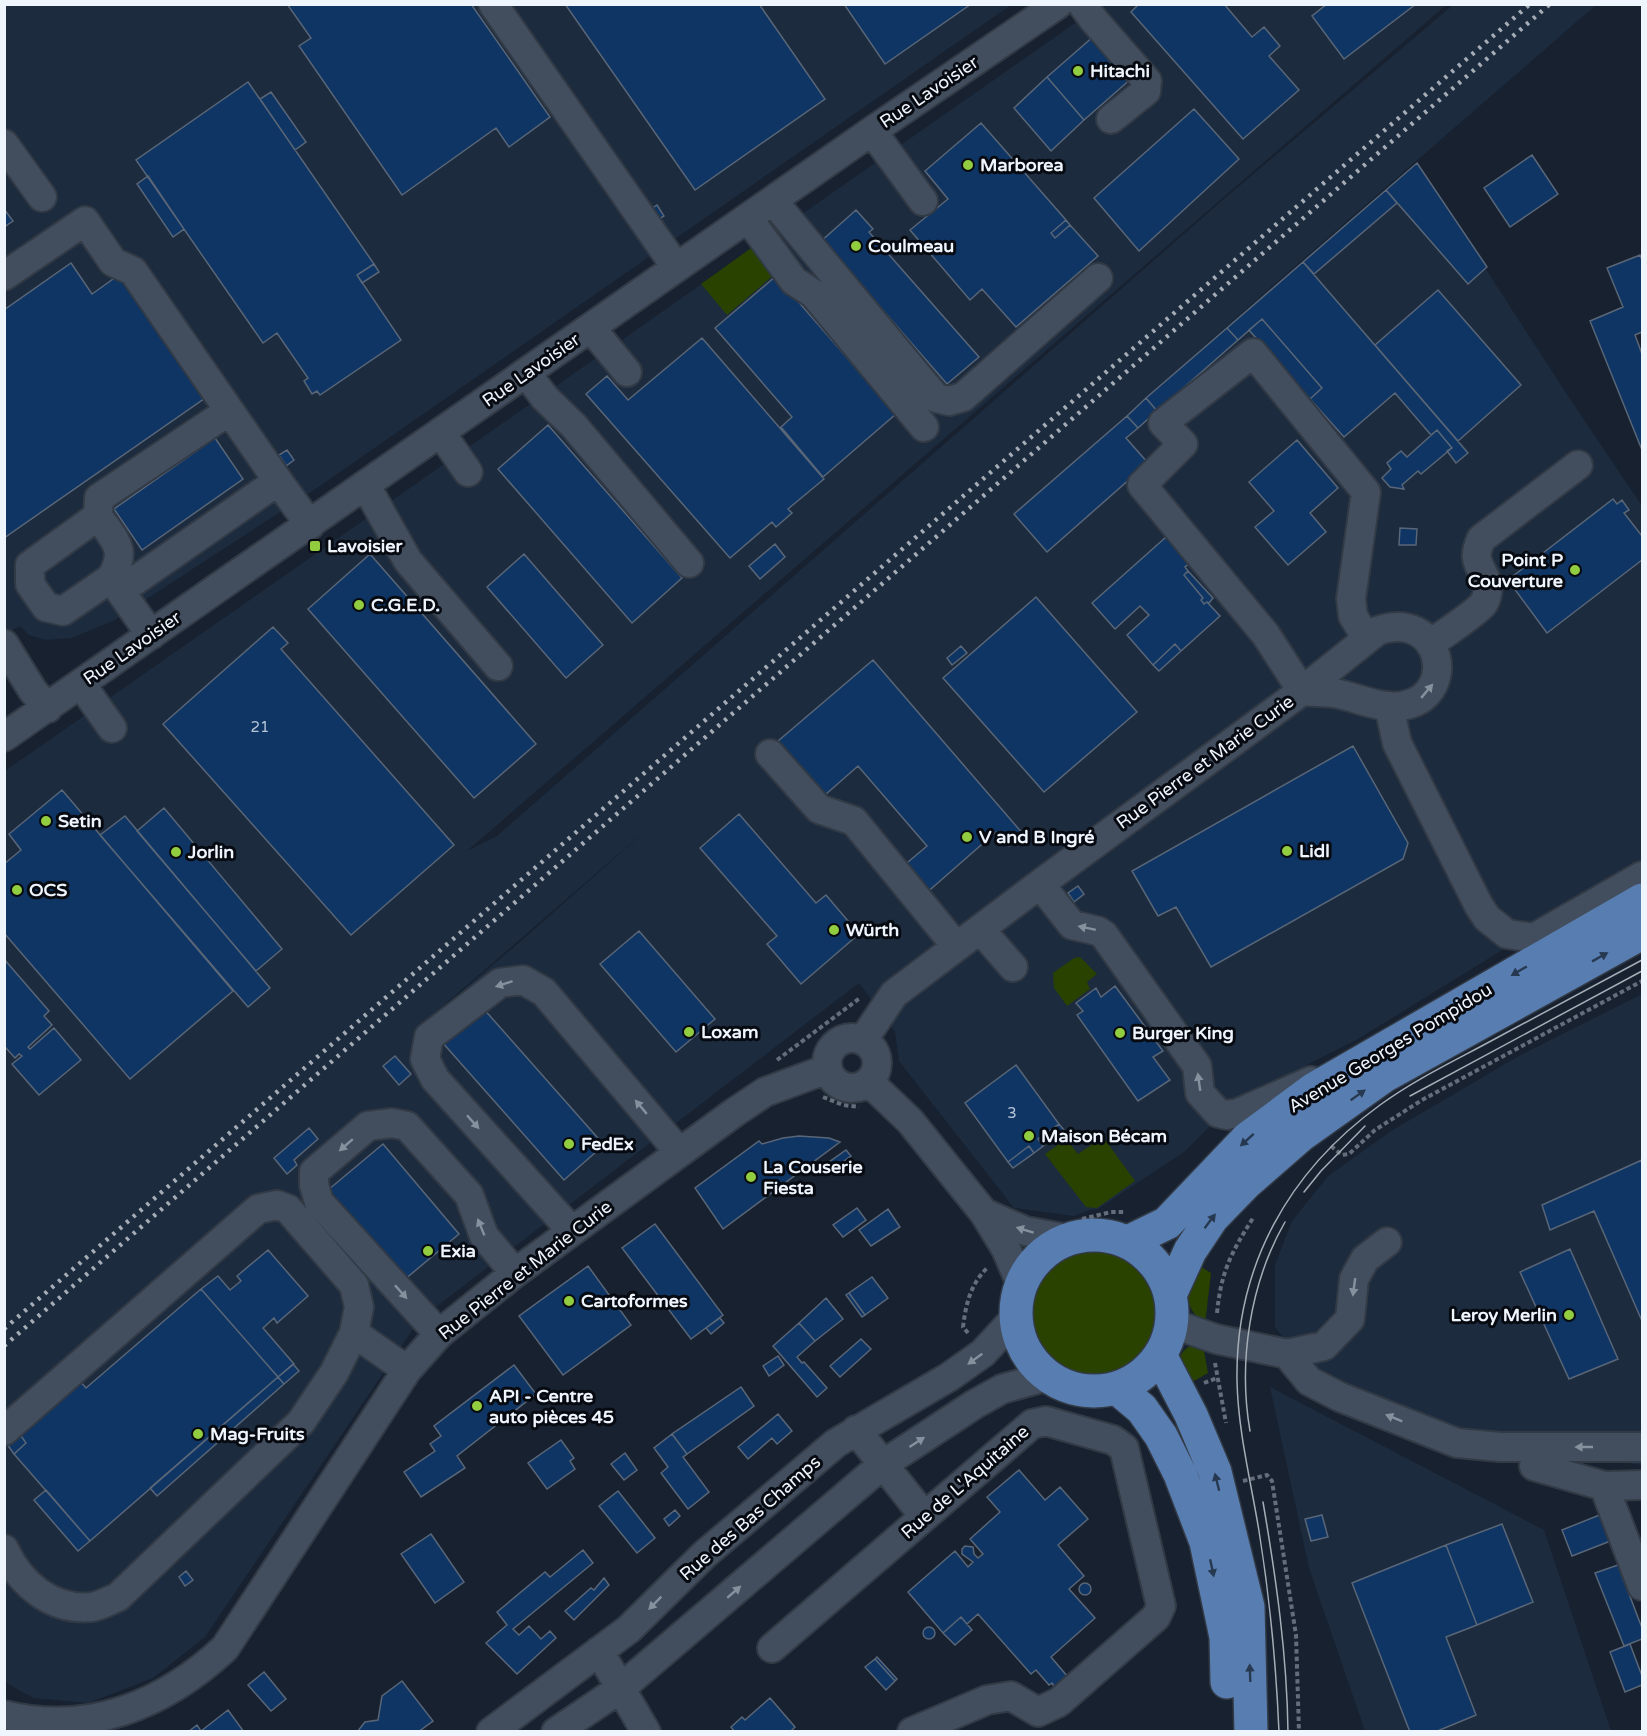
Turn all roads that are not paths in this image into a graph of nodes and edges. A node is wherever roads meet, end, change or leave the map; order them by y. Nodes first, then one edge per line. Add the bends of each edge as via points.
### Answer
1 (493, 4) edge
2 (1082, 4) edge
3 (1041, 9) edge
4 (1111, 119) dead end
5 (872, 131) junction
6 (4, 144) edge
7 (42, 197) dead end
8 (773, 201) junction
9 (923, 201) dead end
10 (748, 218) junction
11 (669, 257) dead end
12 (4, 276) edge
13 (1098, 278) dead end
14 (591, 328) junction
15 (627, 372) dead end
16 (526, 374) junction
17 (229, 411) junction
18 (924, 427) dead end
19 (441, 433) junction
20 (1578, 465) dead end
21 (468, 472) dead end
22 (278, 481) junction
23 (366, 486) junction
24 (98, 516) junction
25 (310, 525) junction
26 (689, 563) dead end
27 (115, 585) junction
28 (151, 635) junction
29 (1367, 639) junction
30 (4, 644) edge
31 (1430, 644) junction
32 (498, 666) dead end
33 (81, 684) junction
34 (1302, 691) junction
35 (1389, 706) junction
36 (48, 708) junction
37 (112, 728) dead end
38 (4, 737) edge
39 (770, 754) dead end
40 (1642, 876) edge
41 (1040, 884) junction
42 (1642, 900) edge
43 (980, 929) junction
44 (1642, 933) edge
45 (957, 946) junction
46 (1013, 967) dead end
47 (862, 1040) junction
48 (1374, 1055) junction
49 (822, 1082) junction
50 (869, 1082) junction
51 (679, 1152) junction
52 (984, 1213) junction
53 (1129, 1227) junction
54 (1074, 1230) junction
55 (573, 1231) junction
56 (1387, 1242) dead end
57 (515, 1274) junction
58 (1021, 1284) junction
59 (1174, 1297) junction
60 (1016, 1317) junction
61 (354, 1333) junction
62 (439, 1334) junction
63 (1287, 1354) junction
64 (1160, 1355) junction
65 (406, 1370) junction
66 (1048, 1376) junction
67 (1117, 1388) junction
68 (856, 1430) junction
69 (4, 1431) edge
70 (1642, 1447) edge
71 (882, 1465) junction
72 (1534, 1466) dead end
73 (1642, 1485) edge
74 (1604, 1486) junction
75 (924, 1516) junction
76 (4, 1550) edge
77 (1642, 1586) edge
78 (772, 1648) dead end
79 (599, 1651) junction
80 (621, 1688) junction
81 (15, 1722) edge
82 (491, 1731) edge
83 (556, 1731) edge
84 (646, 1731) edge
85 (912, 1731) edge
86 (1229, 1731) edge
87 (1251, 1731) edge

1 - 11 street
2 - 4 street via 1147,81 1146,91
3 - 5 street, Rue Lavoisier
5 - 8 street, Rue Lavoisier
5 - 9 street
6 - 7 street
8 - 10 street, Rue Lavoisier
8 - 13 street via 936,398 949,401 963,397
10 - 14 street, Rue Lavoisier
10 - 18 street via 794,281 814,294
12 - 17 street via 85,221 113,262 133,271
14 - 15 street
14 - 16 street, Rue Lavoisier
16 - 19 street, Rue Lavoisier
16 - 26 street
17 - 22 street
17 - 24 street via 99,498
19 - 21 street
19 - 23 street, Rue Lavoisier
20 - 31 street via 1481,540 1475,554 1487,581 1488,594 1482,606
22 - 25 street
22 - 27 street
23 - 25 street, Rue Lavoisier
23 - 32 street via 408,561
24 - 27 street via 118,545
24 - 27 street via 30,565 30,584 46,607 63,611
25 - 28 street, Rue Lavoisier
27 - 28 street
28 - 33 street, Rue Lavoisier
29 - 31 street, Rue Pierre et Marie Curie via 1390,626 1403,626 1416,630
29 - 34 street, Rue Pierre et Marie Curie
29 - 34 street via 1353,616 1351,599 1366,492 1253,353 1163,423 1184,444 1142,485 1266,635
30 - 36 street
35 -> 31 street, Rue Pierre et Marie Curie via 1416,702 1433,685 1437,661
33 - 36 street, Rue Lavoisier
33 - 37 street
34 - 35 street, Rue Pierre et Marie Curie via 1334,693
34 - 41 street, Rue Pierre et Marie Curie
35 - 40 street via 1397,743 1487,918 1507,934 1534,938
36 - 38 street, Rue Lavoisier
39 - 45 street via 819,809 854,821
41 - 43 street, Rue Pierre et Marie Curie
48 -> 41 street via 1238,1113 1218,1113 1200,1093 1197,1066 1104,935 1072,925
42 -> 48 main road, Avenue Georges Pompidou
43 - 45 street, Rue Pierre et Marie Curie
43 - 46 street
59 -> 44 main road, Avenue Georges Pompidou via 1190,1251 1212,1218 1301,1134 1384,1076
45 - 47 street, Rue Pierre et Marie Curie via 894,994
47 - 49 street via 839,1041 829,1053
47 - 50 street via 873,1048 878,1062
48 -> 53 main road, Avenue Georges Pompidou via 1314,1089 1248,1138 1167,1223
49 - 50 street via 856,1089
49 - 51 street, Rue Pierre et Marie Curie via 765,1092
50 - 52 street via 910,1121
51 - 55 street, Rue Pierre et Marie Curie
51 -> 55 street via 544,992 523,980 500,983 429,1036 425,1059 435,1079
54 -> 52 street via 1025,1231
52 - 58 street
53 - 54 main road, Avenue Georges Pompidou via 1108,1236
53 - 59 main road, Avenue Georges Pompidou
54 - 58 main road, Avenue Georges Pompidou via 1032,1265
55 - 57 street, Rue Pierre et Marie Curie
56 -> 63 street via 1365,1259 1354,1279 1350,1319 1324,1346
57 - 62 street, Rue Pierre et Marie Curie
57 -> 62 street via 484,1236 469,1196 407,1126 368,1126 314,1172 319,1203
58 - 60 main road, Avenue Georges Pompidou
59 - 63 street via 1216,1339
59 - 64 main road, Avenue Georges Pompidou
60 - 66 main road, Avenue Georges Pompidou via 1020,1340 1031,1360
60 -> 68 street, Rue des Bas Champs via 983,1353
61 - 65 street
61 - 69 street via 359,1308 354,1286 339,1266 288,1209 277,1205 258,1209
61 - 76 street via 334,1373 301,1422 118,1597 93,1607 56,1604 30,1587
62 - 65 street, Rue Pierre et Marie Curie
70 -> 63 street via 1500,1447 1457,1443 1309,1382
64 - 67 main road, Avenue Georges Pompidou via 1134,1380
87 -> 64 main road via 1248,1607 1215,1472
65 - 81 street, Rue Pierre et Marie Curie via 225,1648 185,1682 113,1718 59,1724
66 - 67 main road, Avenue Georges Pompidou via 1081,1390
71 -> 66 street via 1002,1389
67 -> 86 main road via 1142,1409 1161,1436 1206,1542 1226,1637
68 - 71 street
68 -> 79 street, Rue des Bas Champs via 705,1554 629,1629
71 - 75 street
80 -> 71 street
72 - 74 street
73 - 74 street
74 - 77 street
75 - 78 street, Rue de L'Aquitaine
75 - 85 street, Rue de L'Aquitaine via 1032,1424 1046,1421 1113,1440 1124,1448 1161,1606 1156,1617 1059,1702 1038,1712 1011,1696 987,1700
79 - 80 street
79 - 82 street, Rue des Bas Champs
80 - 83 street
80 - 84 street

